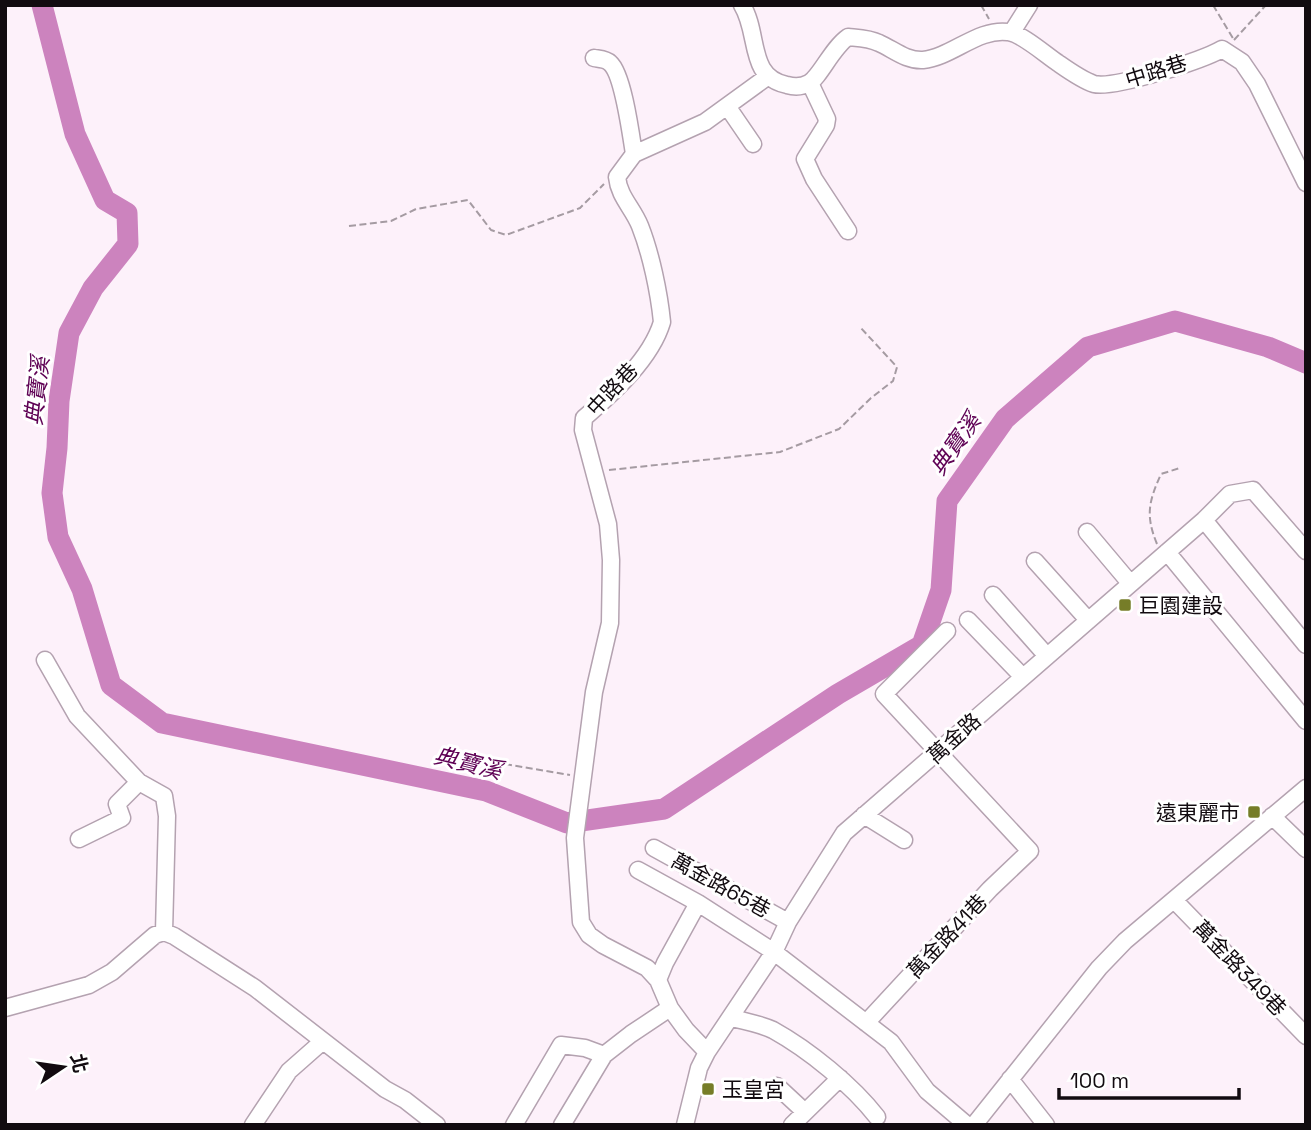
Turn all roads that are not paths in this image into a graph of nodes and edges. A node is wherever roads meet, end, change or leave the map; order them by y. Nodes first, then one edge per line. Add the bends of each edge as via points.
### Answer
1 (743, 5) edge
2 (1029, 5) edge
3 (1012, 32) junction
4 (594, 58) dead end
5 (767, 77) junction
6 (810, 83) junction
7 (727, 106) junction
8 (754, 144) dead end
9 (634, 154) junction
10 (1306, 183) edge
11 (848, 231) dead end
12 (1204, 520) junction
13 (1087, 532) dead end
14 (1306, 551) edge
15 (1165, 554) junction
16 (1035, 561) dead end
17 (1130, 583) junction
18 (993, 595) dead end
19 (968, 620) dead end
20 (1088, 620) junction
21 (947, 631) dead end
22 (1306, 645) edge
23 (1046, 655) junction
24 (45, 660) dead end
25 (1023, 677) junction
26 (1306, 721) edge
27 (939, 752) junction
28 (139, 782) junction
29 (1306, 788) edge
30 (864, 815) junction
31 (1272, 816) junction
32 (79, 839) dead end
33 (904, 840) dead end
34 (654, 848) dead end
35 (1306, 849) edge
36 (638, 870) dead end
37 (1174, 900) junction
38 (698, 903) junction
39 (788, 922) junction
40 (164, 932) junction
41 (774, 952) junction
42 (658, 980) junction
43 (670, 1008) junction
44 (5, 1009) edge
45 (731, 1018) junction
46 (866, 1023) junction
47 (1306, 1036) edge
48 (323, 1041) junction
49 (707, 1052) junction
50 (604, 1055) junction
51 (840, 1078) junction
52 (1010, 1079) junction
53 (777, 1086) dead end
54 (805, 1112) junction
55 (877, 1116) dead end
56 (253, 1125) edge
57 (437, 1125) edge
58 (514, 1125) edge
59 (562, 1125) edge
60 (685, 1125) edge
61 (792, 1125) edge
62 (967, 1125) edge
63 (975, 1125) edge
64 (1046, 1125) edge

1 - 5 street
2 - 3 street
3 - 6 street via 996,32 924,60 911,60 877,41 848,37
3 - 10 street, 中路巷 via 1074,73 1101,85 1120,83 1228,44 1257,84
4 - 9 street via 607,60 619,77
5 - 6 street via 796,87
5 - 7 street
6 - 11 street via 827,119 805,159
7 - 8 street
7 - 9 street via 705,122
9 - 42 street, 中路巷 via 617,177 623,199 640,224 662,322 658,336 619,388 584,418 583,430 608,524 610,622 594,692 575,838 581,922 589,935 647,968
12 - 14 street, 萬金路 via 1230,494 1253,489
12 - 15 street, 萬金路
12 - 22 street
13 - 17 street
15 - 17 street, 萬金路
15 - 26 street
16 - 20 street
17 - 20 street, 萬金路
18 - 23 street
19 - 25 street
20 - 23 street, 萬金路
21 - 27 street via 884,694
23 - 25 street, 萬金路
24 - 28 street via 77,716
25 - 27 street, 萬金路
27 - 30 street, 萬金路
27 - 46 street, 萬金路41巷 via 1030,851
28 - 32 street via 117,804 122,818
28 - 40 street via 164,796
29 - 31 street
30 - 33 street
30 - 39 street, 萬金路 via 844,833
31 - 35 street
31 - 37 street
34 - 39 street, 萬金路65巷
36 - 38 street
37 - 47 street, 萬金路349巷
37 - 52 street via 1099,968
38 - 41 street
38 - 42 street
39 - 41 street, 萬金路
40 - 44 street via 89,985
40 - 48 street via 255,988
41 - 45 street, 萬金路
41 - 46 street
42 - 43 street
43 - 49 street
43 - 50 street
45 - 49 street, 萬金路
45 - 51 street via 774,1031
46 - 62 street via 891,1042 927,1091
48 - 56 street via 289,1070
48 - 57 street
49 - 60 street, 萬金路
50 - 58 street via 561,1045
50 - 59 street
51 - 54 street
51 - 55 street
52 - 63 street
52 - 64 street
53 - 54 street
54 - 61 street

